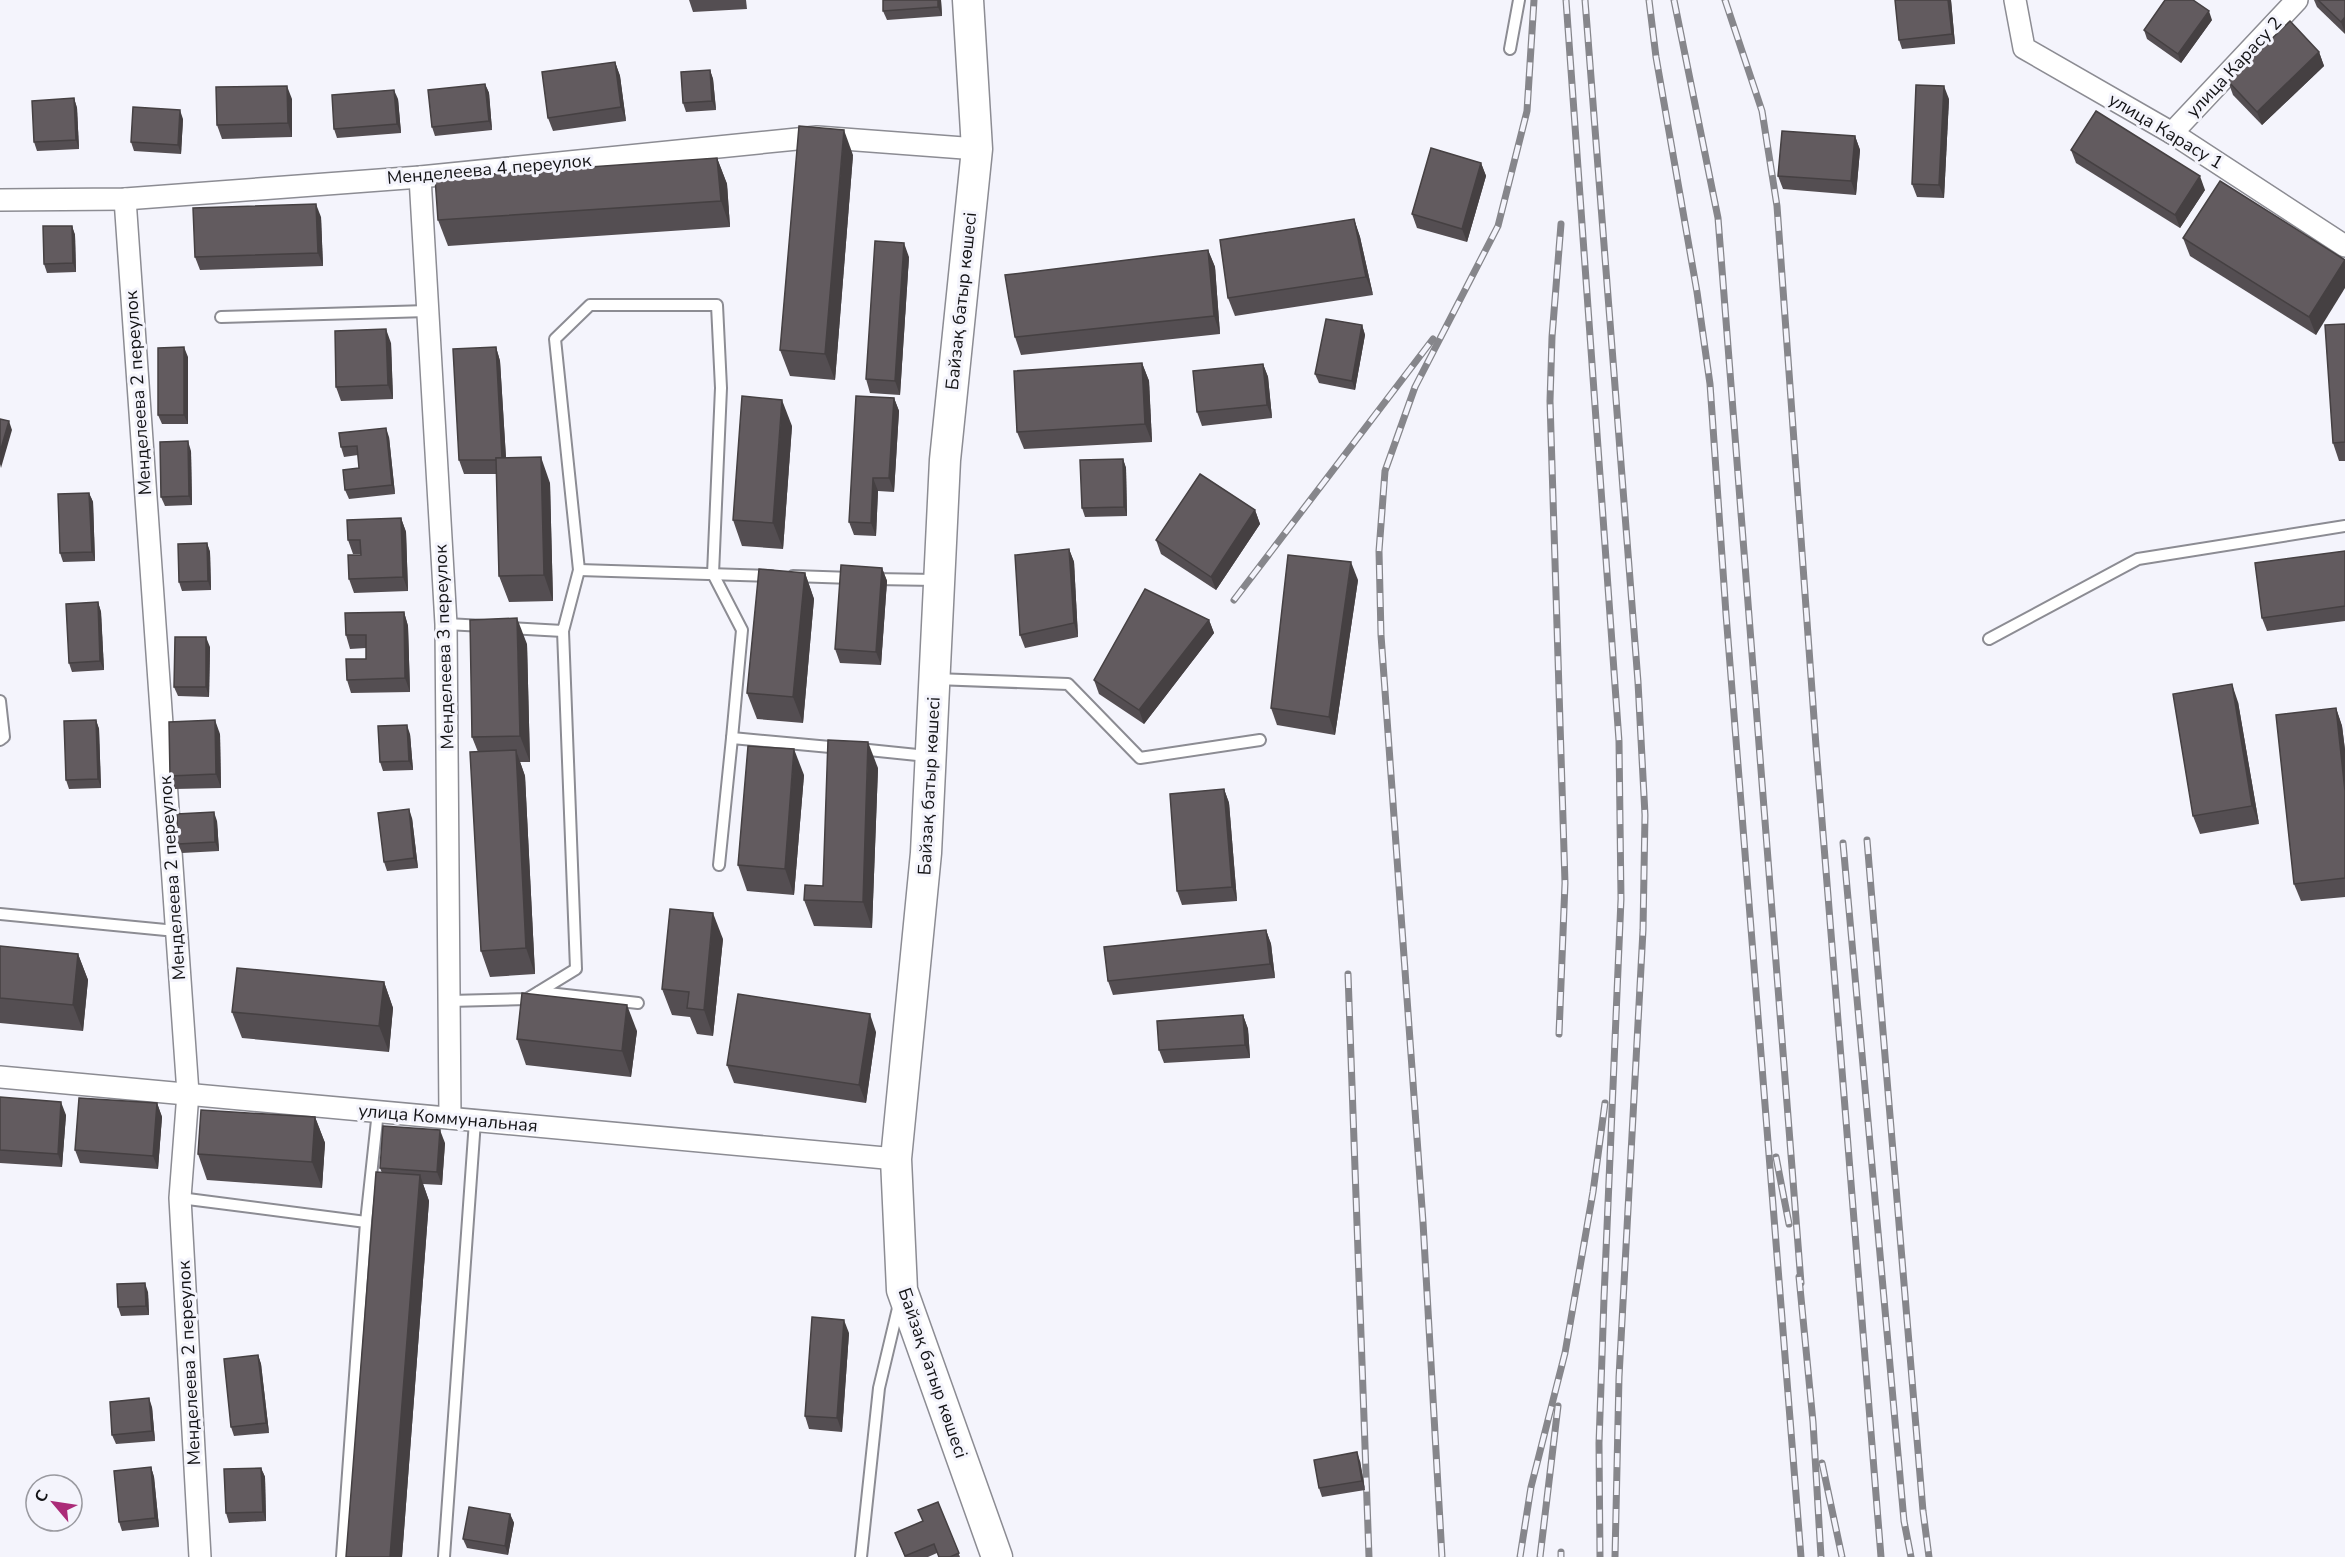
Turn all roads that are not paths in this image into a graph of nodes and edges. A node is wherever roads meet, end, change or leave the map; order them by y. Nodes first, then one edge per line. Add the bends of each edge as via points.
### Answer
1 (968, 0) edge
2 (1519, 0) edge
3 (2015, 0) edge
4 (2296, 0) edge
5 (1510, 50) dead end
6 (2172, 133) junction
7 (976, 149) junction
8 (420, 177) junction
9 (125, 199) junction
10 (0, 200) edge
11 (2345, 246) edge
12 (428, 311) junction
13 (221, 317) dead end
14 (2345, 526) edge
15 (579, 570) junction
16 (713, 574) junction
17 (939, 580) junction
18 (446, 624) junction
19 (563, 631) junction
20 (1989, 639) dead end
21 (935, 679) junction
22 (0, 701) edge
23 (732, 738) junction
24 (0, 740) edge
25 (1260, 740) dead end
26 (931, 756) junction
27 (719, 865) dead end
28 (0, 914) edge
29 (176, 932) junction
30 (539, 992) junction
31 (449, 1000) junction
32 (638, 1003) dead end
33 (0, 1077) edge
34 (188, 1093) junction
35 (378, 1112) junction
36 (450, 1119) junction
37 (475, 1121) junction
38 (896, 1159) junction
39 (180, 1198) junction
40 (366, 1222) junction
41 (902, 1290) junction
42 (200, 1557) edge
43 (342, 1557) edge
44 (444, 1557) edge
45 (861, 1557) edge
46 (997, 1557) edge

1 - 7 main road, Байзақ батыр көшесі
2 - 5 lane
3 - 6 street, улица Карасу 1 via 2024,48
4 - 6 street, улица Карасу 2
6 - 11 street, улица Карасу 1
7 - 8 street, Менделеева 4 переулок via 817,137
7 - 17 main road, Байзақ батыр көшесі via 945,460
8 - 9 street, Менделеева 4 переулок
8 - 12 street, Менделеева 3 переулок
9 - 10 street, Менделеева 4 переулок
9 - 29 street, Менделеева 2 переулок
12 - 13 lane
12 - 18 street, Менделеева 3 переулок
14 - 20 lane via 2138,559
15 - 16 lane
15 - 16 lane via 555,339 590,304 717,305 721,388
15 - 19 lane
16 - 17 lane
16 - 23 lane via 742,630
17 - 21 main road, Байзақ батыр көшесі
18 - 19 lane
18 - 31 street, Менделеева 3 переулок
19 - 30 lane via 576,969
21 - 25 lane via 1068,684 1140,758
21 - 26 main road, Байзақ батыр көшесі
22 - 24 lane via 4,737
23 - 26 lane
23 - 27 lane
26 - 38 main road, Байзақ батыр көшесі via 926,853
28 - 29 lane
29 - 34 street, Менделеева 2 переулок
30 - 31 lane via 527,999
30 - 32 lane
31 - 36 street, Менделеева 3 переулок
33 - 34 street, улица Коммунальная
34 - 35 street, улица Коммунальная
34 - 39 street, Менделеева 2 переулок
35 - 36 street, улица Коммунальная
35 - 40 lane
36 - 37 street, улица Коммунальная
37 - 38 street, улица Коммунальная
37 - 44 lane
38 - 41 main road, Байзақ батыр көшесі
39 - 40 lane
39 - 42 street, Менделеева 2 переулок
40 - 43 lane
41 - 45 lane via 879,1388
41 - 46 main road, Байзақ батыр көшесі

